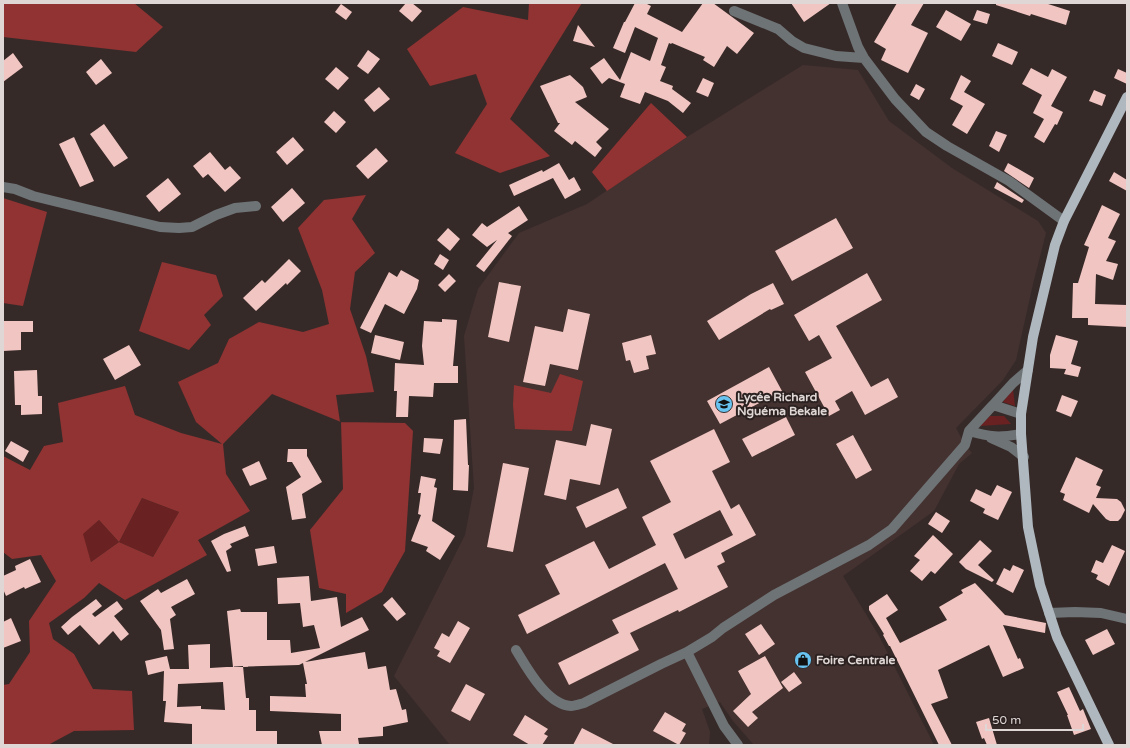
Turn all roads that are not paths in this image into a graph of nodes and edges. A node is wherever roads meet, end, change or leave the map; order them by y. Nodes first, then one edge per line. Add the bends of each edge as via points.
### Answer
1 (842, 3) edge
2 (734, 11) dead end
3 (864, 58) junction
4 (1127, 98) edge
5 (3, 187) edge
6 (256, 206) dead end
7 (1064, 221) junction
8 (1028, 370) junction
9 (994, 405) junction
10 (1022, 414) junction
11 (969, 430) junction
12 (1021, 434) junction
13 (990, 437) junction
14 (1024, 457) junction
15 (1049, 613) junction
16 (1127, 619) edge
17 (516, 650) dead end
18 (687, 652) junction
19 (727, 732) junction
20 (727, 745) edge
21 (738, 745) edge
22 (1109, 745) edge

1 - 3 street
2 - 3 street via 778,29 804,48 836,56
3 - 7 street via 895,99 926,132 1009,181
4 - 7 main road
5 - 6 street via 160,227 192,227 235,208
7 - 8 main road via 1041,300
8 - 9 street
8 - 10 main road
9 - 10 street
9 - 11 street
10 - 12 main road
11 - 13 street
11 - 18 street via 965,445 892,529 870,544 774,595
12 - 13 street
12 - 14 main road
13 - 14 street via 1011,447
14 - 15 main road via 1028,527 1040,585
15 - 16 street via 1101,613
15 - 22 main road via 1060,644
17 - 18 street via 538,686 559,702 571,706 584,703
18 - 19 street
19 - 20 street
19 - 21 street

